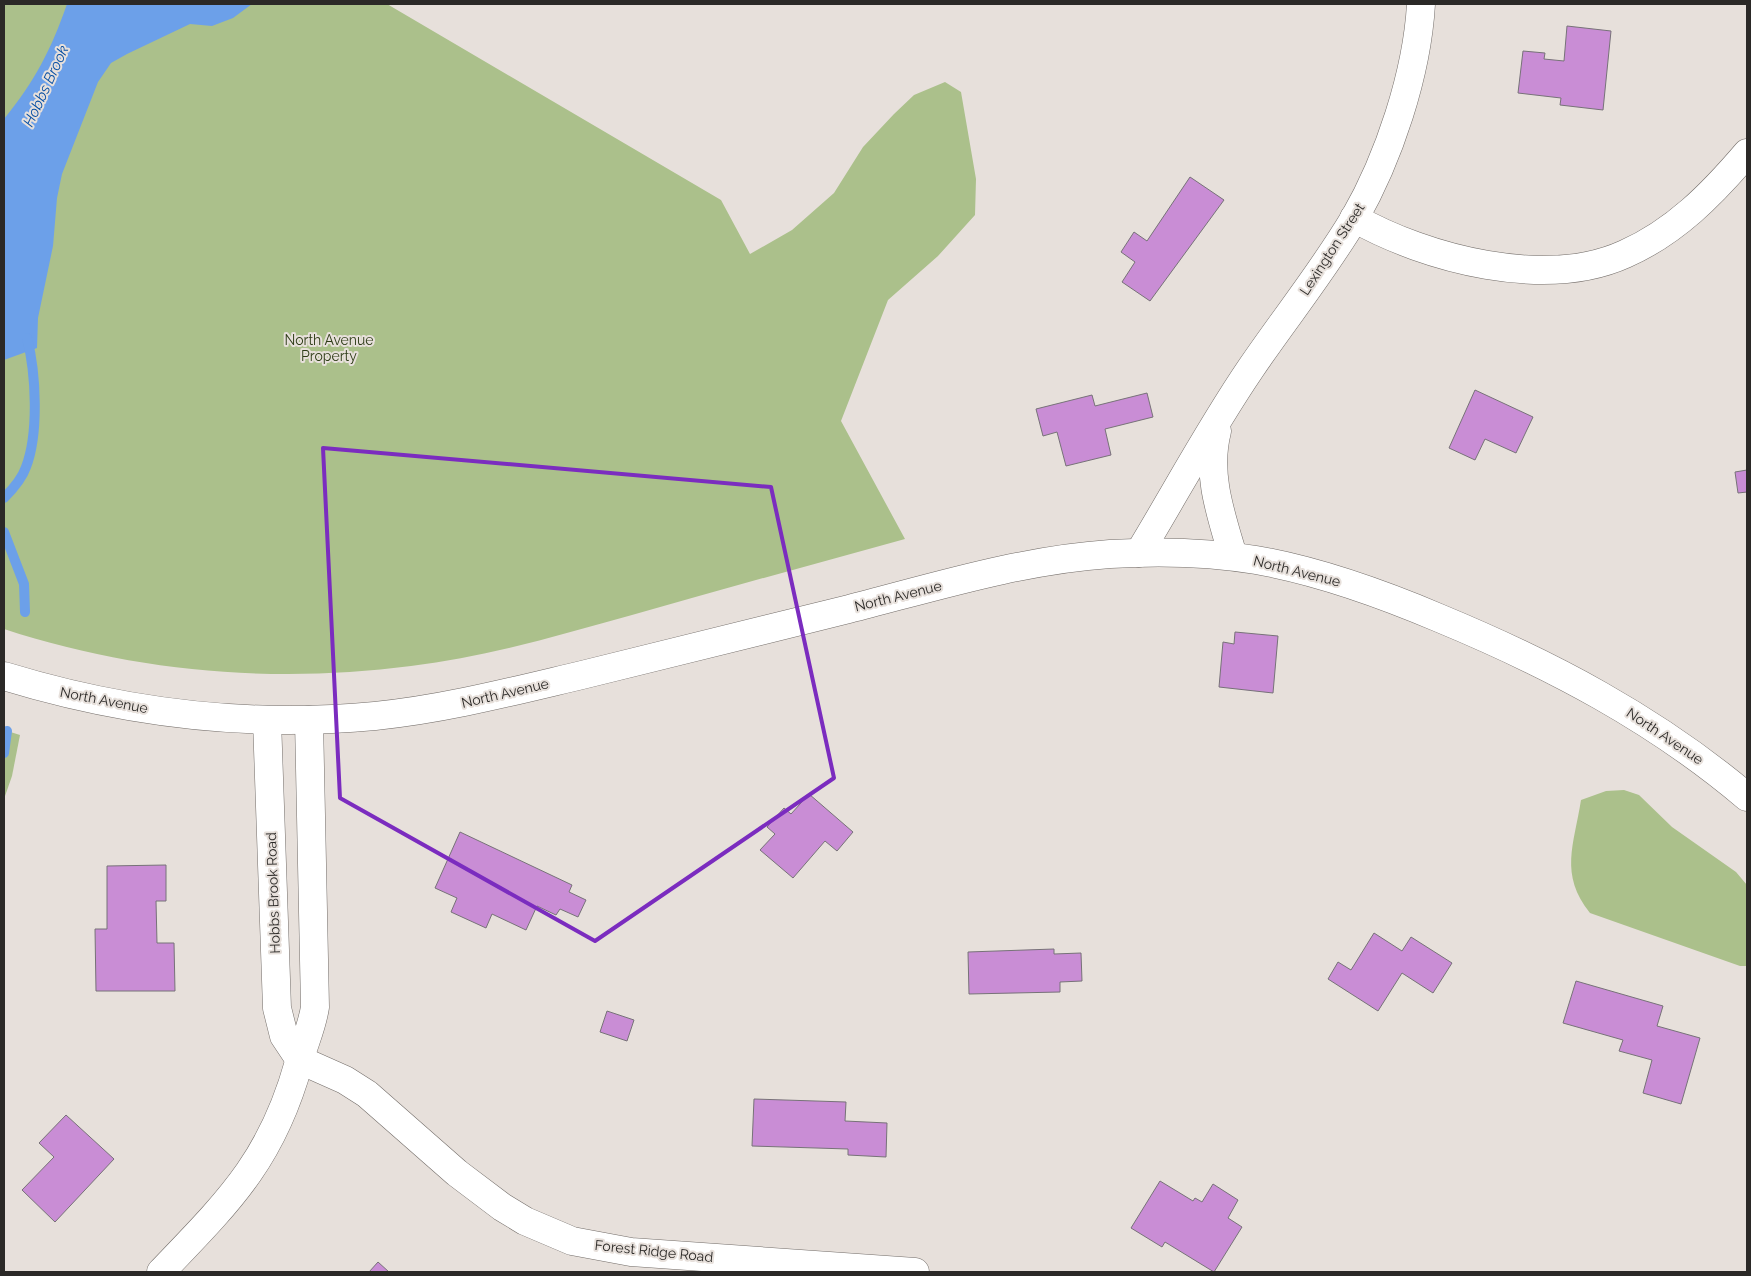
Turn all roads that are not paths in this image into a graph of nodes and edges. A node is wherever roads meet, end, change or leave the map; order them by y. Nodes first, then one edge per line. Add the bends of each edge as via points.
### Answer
1 (1421, 4) edge
2 (1747, 153) edge
3 (1354, 218) junction
4 (1220, 419) junction
5 (1139, 553) junction
6 (1233, 556) junction
7 (4, 676) edge
8 (267, 720) junction
9 (309, 720) junction
10 (1747, 797) edge
11 (300, 1060) junction
12 (161, 1272) edge
13 (915, 1272) edge

1 - 3 street, Lexington Street via 1415,56 1406,92 1377,169
2 - 3 street via 1695,209 1657,238 1623,256 1578,267 1527,268 1455,258 1401,241
3 - 4 street, Lexington Street
4 - 5 street, Lexington Street
4 - 6 street, Lexington Street via 1214,444 1213,480
5 - 6 street, North Avenue
5 - 9 street, North Avenue via 1080,557 988,574 448,705 375,716
6 - 10 street, North Avenue via 1352,584 1501,645 1623,707 1701,759
7 - 8 street, North Avenue via 119,705 197,716
8 - 9 street, North Avenue
8 - 11 street, Hobbs Brook Road via 277,1008 284,1036
9 - 11 street via 315,1007
11 - 12 street via 295,1082 276,1129 248,1177
11 - 13 street, Forest Ridge Road via 345,1080 367,1094 451,1168 502,1207 525,1221 572,1241 631,1252

